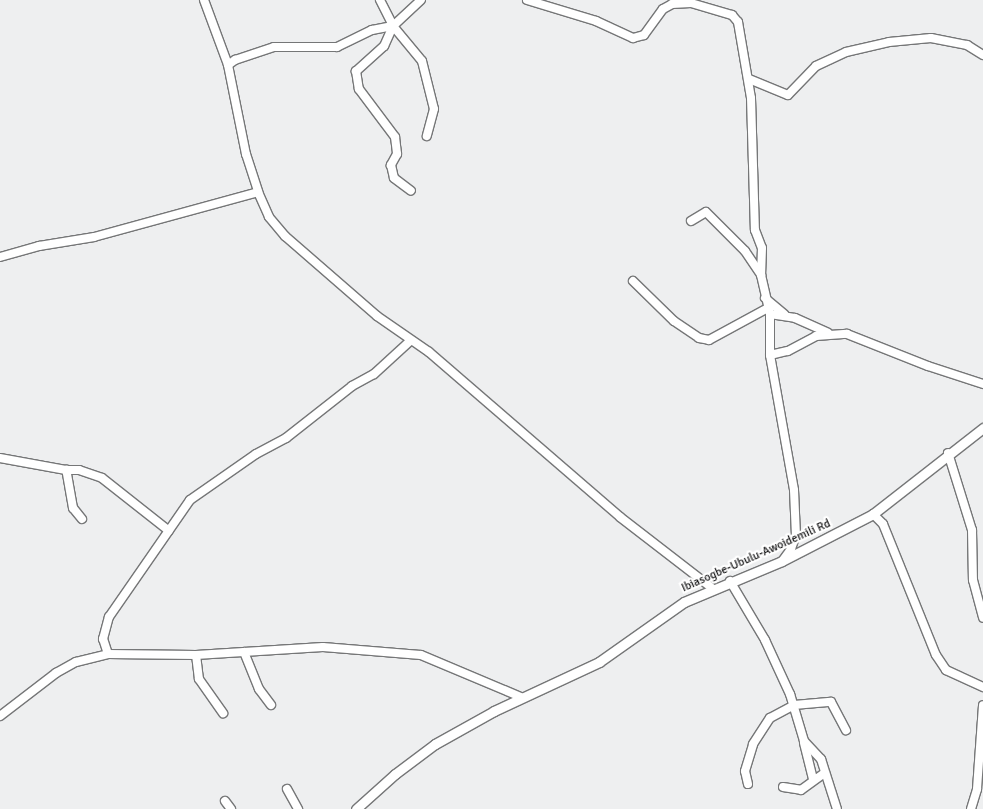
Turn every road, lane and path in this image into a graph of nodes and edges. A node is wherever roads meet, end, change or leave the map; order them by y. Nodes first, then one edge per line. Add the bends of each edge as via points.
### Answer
1 (204, 0) edge
2 (380, 0) edge
3 (421, 0) edge
4 (527, 0) edge
5 (393, 26) junction
6 (983, 55) edge
7 (228, 65) junction
8 (749, 78) junction
9 (427, 136) dead end
10 (411, 190) dead end
11 (258, 192) junction
12 (691, 221) dead end
13 (0, 257) edge
14 (761, 275) junction
15 (633, 281) dead end
16 (765, 298) junction
17 (769, 311) junction
18 (784, 314) junction
19 (828, 333) junction
20 (410, 341) junction
21 (770, 355) junction
22 (983, 384) edge
23 (983, 428) edge
24 (948, 453) junction
25 (0, 458) edge
26 (66, 470) junction
27 (873, 514) junction
28 (82, 519) dead end
29 (168, 531) junction
30 (795, 538) junction
31 (803, 551) junction
32 (782, 561) junction
33 (730, 581) junction
34 (712, 588) junction
35 (983, 618) edge
36 (244, 652) junction
37 (108, 654) junction
38 (196, 655) junction
39 (983, 687) edge
40 (521, 697) junction
41 (271, 705) dead end
42 (983, 705) edge
43 (794, 706) junction
44 (223, 713) dead end
45 (0, 716) edge
46 (846, 730) dead end
47 (804, 741) junction
48 (824, 773) junction
49 (813, 780) junction
50 (748, 784) dead end
51 (783, 787) dead end
52 (287, 789) dead end
53 (225, 801) dead end
54 (231, 809) edge
55 (298, 809) edge
56 (356, 809) edge
57 (837, 809) edge
58 (970, 809) edge

1 - 7 street
2 - 5 street
3 - 5 street
4 - 8 street via 596,21 633,38 644,35 668,5 691,3 732,15 738,22
5 - 7 street via 372,30 337,47 274,47
5 - 9 street via 422,61 434,109
5 - 10 street via 384,46 356,70 359,89 395,136 397,154 391,166 394,178
6 - 8 street via 967,45 931,38 889,42 846,52 816,66 788,95
7 - 11 street via 246,154
8 - 14 street via 755,230 762,248
11 - 13 street via 94,237 39,246
11 - 20 street via 269,217 291,242
12 - 14 street via 706,212 745,251
14 - 16 street
15 - 17 street via 674,321 699,338 710,340
16 - 17 street
16 - 18 street
17 - 18 street
17 - 21 street
18 - 19 street
19 - 21 street
19 - 22 street via 871,341 928,366
20 - 29 street via 374,374 352,386 286,438 256,454 190,500
20 - 34 street via 429,352 620,517
21 - 30 street via 794,490
23 - 24 street, Ibiasogbe-Ubulu-Awoidemili Rd
24 - 27 street, Ibiasogbe-Ubulu-Awoidemili Rd
24 - 35 street via 972,530 973,580
25 - 26 street
26 - 28 street via 74,508
26 - 29 street via 79,470 102,478
27 - 31 street, Ibiasogbe-Ubulu-Awoidemili Rd
27 - 39 street via 883,524 936,655 946,670
29 - 37 street via 109,617 103,639
30 - 31 street
30 - 32 street
31 - 32 street, Ibiasogbe-Ubulu-Awoidemili Rd
32 - 33 street, Ibiasogbe-Ubulu-Awoidemili Rd
33 - 34 street, Ibiasogbe-Ubulu-Awoidemili Rd
33 - 43 street via 765,640
34 - 40 street, Ibiasogbe-Ubulu-Awoidemili Rd via 684,602 599,662
36 - 38 street
36 - 40 street via 323,647 421,655
36 - 41 street via 259,689
37 - 38 street
37 - 45 street via 76,662 56,673
38 - 44 street via 199,679
40 - 56 street, Ibiasogbe-Ubulu-Awoidemili Rd via 435,744
42 - 58 street via 977,789
43 - 46 street via 831,702
43 - 47 street
43 - 50 street via 770,718 753,744 745,771
47 - 48 street via 821,759
47 - 49 street
48 - 49 street
48 - 57 street
49 - 51 street via 801,790
52 - 55 street
53 - 54 street

